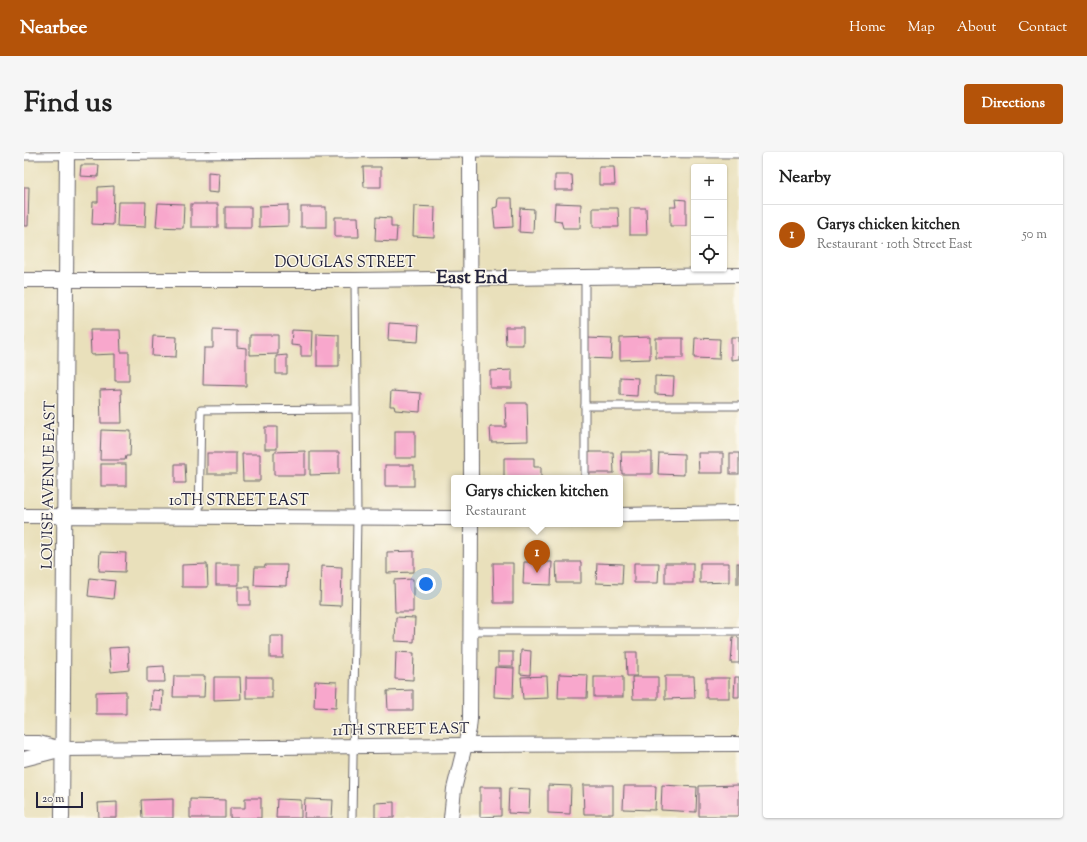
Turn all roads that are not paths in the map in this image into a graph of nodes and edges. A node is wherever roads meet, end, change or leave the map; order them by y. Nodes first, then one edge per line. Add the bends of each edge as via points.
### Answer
1 (470, 153) edge
2 (67, 154) edge
3 (739, 154) edge
4 (24, 156) edge
5 (739, 275) edge
6 (585, 277) junction
7 (470, 278) junction
8 (24, 280) edge
9 (67, 280) junction
10 (356, 280) junction
11 (585, 406) junction
12 (739, 406) edge
13 (356, 409) junction
14 (471, 475) edge
15 (585, 475) edge
16 (739, 513) edge
17 (623, 515) edge
18 (24, 516) edge
19 (64, 516) junction
20 (199, 517) junction
21 (357, 517) junction
22 (451, 518) edge
23 (471, 527) edge
24 (470, 631) junction
25 (739, 631) edge
26 (24, 743) edge
27 (739, 744) edge
28 (465, 745) junction
29 (354, 746) junction
30 (63, 749) junction
31 (24, 759) edge
32 (62, 818) edge
33 (352, 818) edge
34 (451, 818) edge

1 - 2 lane
1 - 3 lane
1 - 7 street
2 - 4 lane
2 - 9 street, LOUISE AVENUE EAST
5 - 6 street, DOUGLAS STREET
6 - 7 street, DOUGLAS STREET
6 - 11 lane
7 - 10 street, DOUGLAS STREET
7 - 14 street
8 - 9 street, DOUGLAS STREET
9 - 10 street, DOUGLAS STREET
9 - 19 street, LOUISE AVENUE EAST
10 - 13 lane
11 - 12 lane
11 - 15 lane
13 - 20 lane via 201,410
13 - 21 lane
16 - 17 street
18 - 19 street, 10TH STREET EAST
19 - 20 street, 10TH STREET EAST
19 - 30 street, LOUISE AVENUE EAST
20 - 21 street, 10TH STREET EAST
21 - 22 street, 10TH STREET EAST
21 - 29 lane
23 - 24 street
24 - 25 lane
24 - 28 street via 470,719
26 - 30 street, 11TH STREET EAST via 39,743
27 - 28 street, 11TH STREET EAST
28 - 29 street, 11TH STREET EAST
28 - 34 street via 454,789
29 - 30 street, 11TH STREET EAST
29 - 33 lane
30 - 31 street, 11TH STREET EAST
30 - 32 street, LOUISE AVENUE EAST

